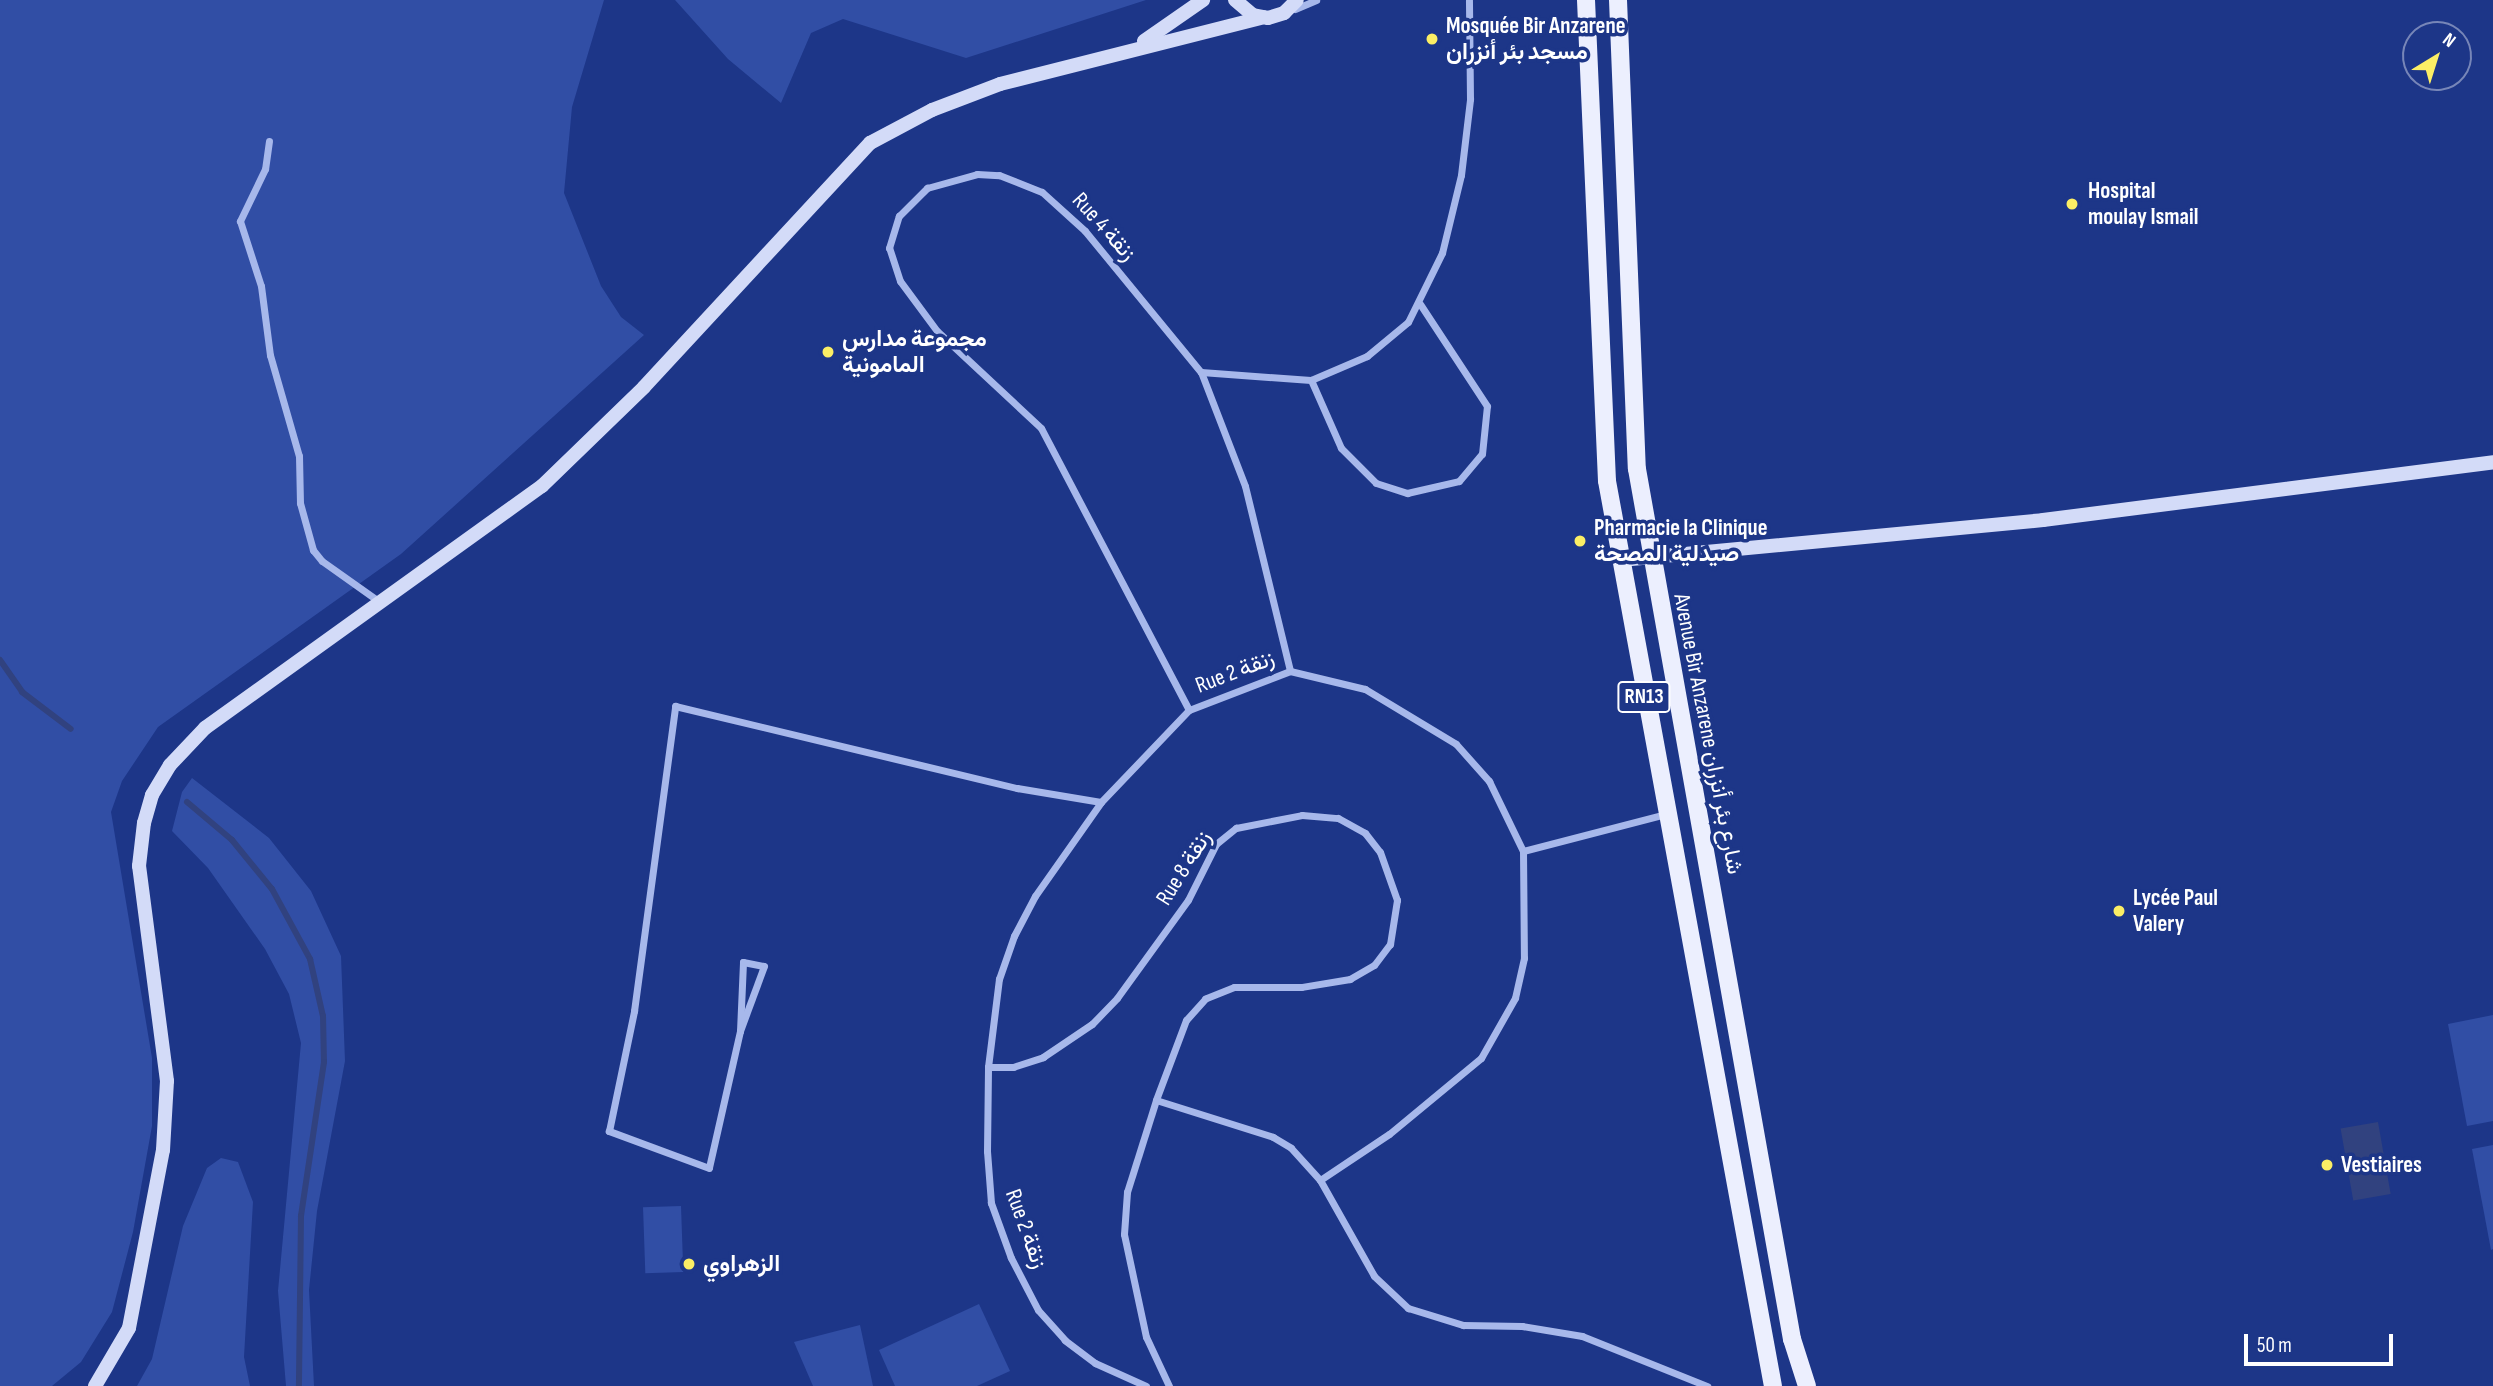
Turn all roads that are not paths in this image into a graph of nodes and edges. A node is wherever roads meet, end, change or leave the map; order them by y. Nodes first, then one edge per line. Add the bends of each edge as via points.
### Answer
1 (1203, 0) edge
2 (1235, 0) edge
3 (1297, 0) edge
4 (1316, 0) edge
5 (1469, 0) edge
6 (1586, 0) edge
7 (1618, 0) edge
8 (1284, 13) junction
9 (1264, 18) junction
10 (1137, 46) junction
11 (269, 141) dead end
12 (1420, 304) junction
13 (1201, 372) junction
14 (1311, 380) junction
15 (2493, 462) edge
16 (1650, 559) junction
17 (1621, 560) junction
18 (382, 604) junction
19 (1290, 671) junction
20 (1189, 710) junction
21 (1101, 802) junction
22 (1667, 813) junction
23 (1523, 851) junction
24 (740, 1031) junction
25 (988, 1067) junction
26 (1156, 1100) junction
27 (1320, 1180) junction
28 (95, 1386) edge
29 (1146, 1386) edge
30 (1169, 1386) edge
31 (1707, 1386) edge
32 (1773, 1386) edge
33 (1807, 1386) edge

1 - 10 main road
2 - 9 main road via 1244,10
3 - 8 main road
4 - 8 street
5 - 12 street via 1470,99 1461,175 1442,253
6 - 17 main road, RN13 via 1607,481
7 - 16 main road, Avenue Bir Anzarene شارع بئر أنزران / RN13 via 1637,469
8 - 9 main road
9 - 10 main road
10 - 18 main road via 961,97 870,143 590,442 515,508
11 - 18 street via 265,169 240,221 261,286 270,355 299,456 300,503 313,550
12 - 14 street via 1408,322 1367,356
12 - 14 street via 1487,406 1482,454 1459,481 1407,494 1376,484 1341,448
13 - 14 street
13 - 19 street, Rue 4 زنقة via 1245,486
13 - 20 street, Rue 4 زنقة via 1085,231 1042,192 999,175 963,176 927,188 899,216 889,248 910,300 1041,428
15 - 16 main road via 2043,520
16 - 17 main road
16 - 33 main road, Avenue Bir Anzarene شارع بئر أنزران / RN13 via 1791,1339
17 - 22 main road, RN13
18 - 28 main road via 205,728 170,765 152,795 139,866 167,1081 163,1150 129,1328
19 - 20 street, Rue 2 زنقة
19 - 23 street, Rue 2 زنقة via 1365,689 1456,744 1489,781
20 - 21 street, Rue 2 زنقة
21 - 24 street via 1017,788 675,706 634,1011 609,1131 709,1168
21 - 25 street, Rue 2 زنقة via 1035,896 1014,936 999,979
22 - 23 street
22 - 32 main road, RN13
23 - 27 street, Rue 2 زنقة via 1524,958 1515,998 1481,1058 1389,1134
24 - 24 street via 743,962 764,966 760,979
25 - 26 street, Rue 8 زنقة via 1013,1067 1043,1057 1092,1024 1117,999 1188,900 1216,844 1236,828 1302,815 1338,818 1365,833 1380,852 1397,900 1390,944 1374,965 1350,979 1301,986 1234,987 1205,999 1186,1020
25 - 29 street, Rue 2 زنقة via 991,1203 1011,1258 1038,1310 1065,1340 1095,1363
26 - 27 street via 1273,1138 1291,1148
26 - 30 street, Rue 8 زنقة via 1127,1192 1124,1234 1146,1337
27 - 31 street via 1374,1276 1408,1308 1463,1325 1532,1327 1582,1336

